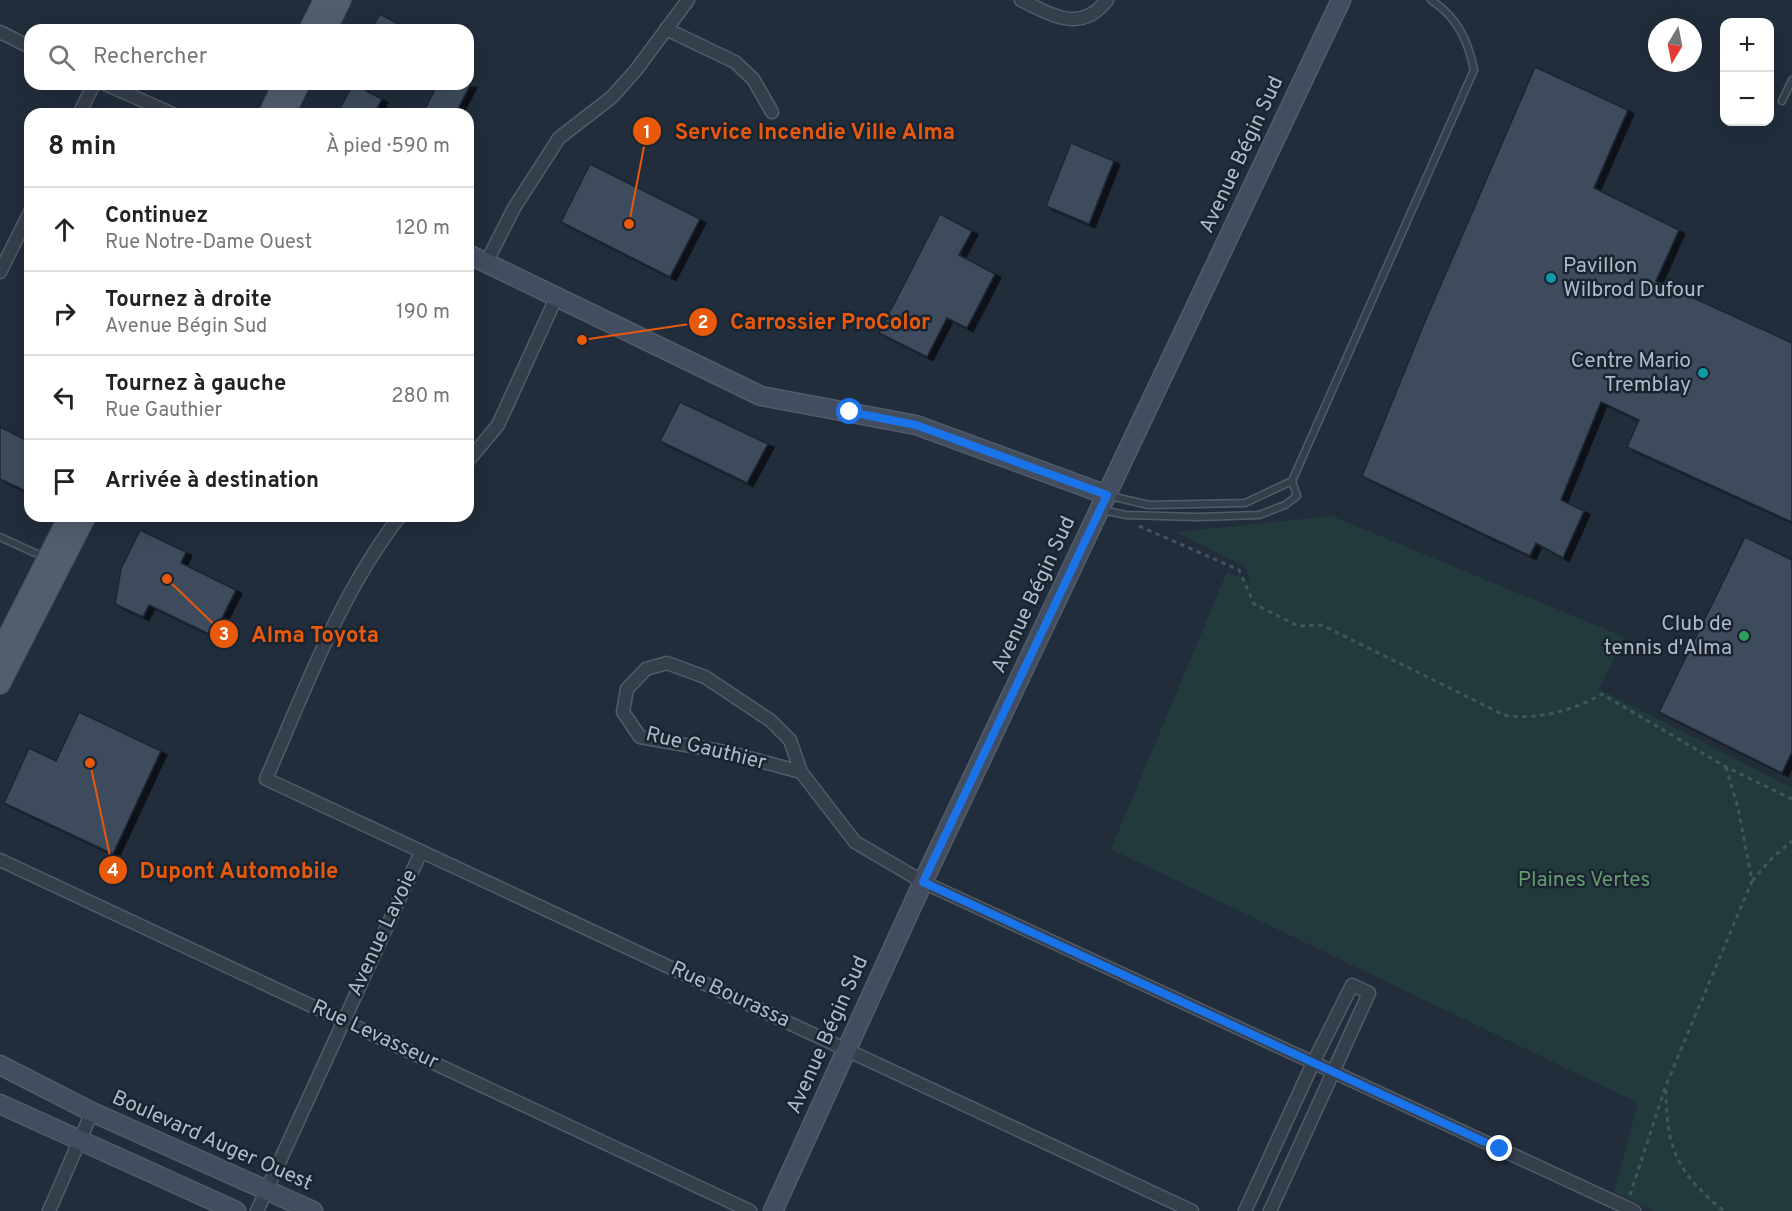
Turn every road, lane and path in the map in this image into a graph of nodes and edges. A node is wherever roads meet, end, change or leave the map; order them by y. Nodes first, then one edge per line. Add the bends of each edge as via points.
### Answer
1 (324, 0) edge
2 (341, 0) edge
3 (688, 0) edge
4 (1021, 0) edge
5 (1107, 0) edge
6 (1341, 0) edge
7 (1431, 0) edge
8 (312, 24) edge
9 (329, 24) edge
10 (666, 29) junction
11 (0, 32) edge
12 (24, 44) edge
13 (1792, 80) edge
14 (91, 90) edge
15 (119, 90) edge
16 (280, 90) edge
17 (296, 90) edge
18 (1782, 101) dead end
19 (82, 108) edge
20 (159, 108) edge
21 (272, 108) edge
22 (288, 108) edge
23 (772, 112) dead end
24 (24, 224) edge
25 (474, 257) edge
26 (486, 263) junction
27 (0, 272) edge
28 (556, 298) junction
29 (474, 454) edge
30 (1292, 481) junction
31 (1103, 502) junction
32 (67, 522) edge
33 (82, 522) edge
34 (396, 522) edge
35 (1132, 523) dead end
36 (0, 537) edge
37 (54, 563) junction
38 (0, 652) edge
39 (0, 684) edge
40 (1726, 767) junction
41 (801, 772) junction
42 (1792, 799) edge
43 (1792, 841) edge
44 (421, 852) junction
45 (0, 860) edge
46 (1752, 881) junction
47 (923, 882) junction
48 (343, 1019) junction
49 (847, 1049) junction
50 (1313, 1063) junction
51 (0, 1065) edge
52 (1332, 1071) junction
53 (1666, 1085) junction
54 (0, 1104) edge
55 (92, 1112) junction
56 (79, 1141) junction
57 (266, 1190) junction
58 (1628, 1210) edge
59 (49, 1211) edge
60 (236, 1211) edge
61 (257, 1211) edge
62 (313, 1211) edge
63 (750, 1211) edge
64 (773, 1211) edge
65 (1192, 1211) edge
66 (1245, 1211) edge
67 (1270, 1211) edge
68 (1724, 1211) edge

1 - 8 main road
2 - 9 main road
3 - 10 street
4 - 5 street via 1066,20 1083,19
6 - 31 street, Avenue Bégin Sud
7 - 30 lane via 1453,18 1463,33 1474,70
10 - 23 street via 735,62 753,79
10 - 26 street via 612,97 559,138 514,208
11 - 12 street
13 - 18 lane
14 - 19 street
15 - 20 street
16 - 21 main road
17 - 22 main road
24 - 27 street
25 - 26 street
26 - 28 street
28 - 29 street via 498,425
28 - 31 street via 761,396 916,425
30 - 31 lane via 1245,503
30 - 31 lane via 1297,496 1285,506 1259,515 1125,515
31 - 47 street, Avenue Bégin Sud
32 - 37 main road
33 - 37 main road
34 - 44 street, Rue Bourassa via 362,574 325,643 266,778
35 - 40 path via 1239,570 1254,604 1298,626 1322,625 1504,715 1517,717 1580,708 1602,694
36 - 37 lane
37 - 38 main road
37 - 39 main road
40 - 42 path
40 - 46 path
41 - 41 street, Rue Gauthier via 790,740 778,728 705,677 667,663 646,669 627,689 623,712 640,736 731,753
41 - 47 street, Rue Gauthier via 855,842
43 - 46 path
44 - 48 street, Avenue Lavoie
44 - 49 street, Rue Bourassa
45 - 48 street, Rue Levasseur
46 - 53 path
47 - 49 street, Avenue Bégin Sud
47 - 50 street, Rue Gauthier
48 - 57 street, Avenue Lavoie
48 - 63 street, Rue Levasseur
49 - 64 street, Avenue Bégin Sud
49 - 65 street, Rue Bourassa
50 - 52 street, Rue Gauthier
50 - 52 street via 1352,985 1369,993
50 - 66 street
51 - 55 street, Boulevard Auger Ouest
52 - 58 street, Rue Gauthier
52 - 67 street
53 - 58 path
53 - 68 path via 1666,1117 1673,1152 1695,1187
54 - 56 street
55 - 56 street, Boulevard Auger Ouest
55 - 57 street, Boulevard Auger Ouest
56 - 59 street, Boulevard Auger Ouest
56 - 60 street
57 - 61 street, Avenue Lavoie
57 - 62 street, Boulevard Auger Ouest

